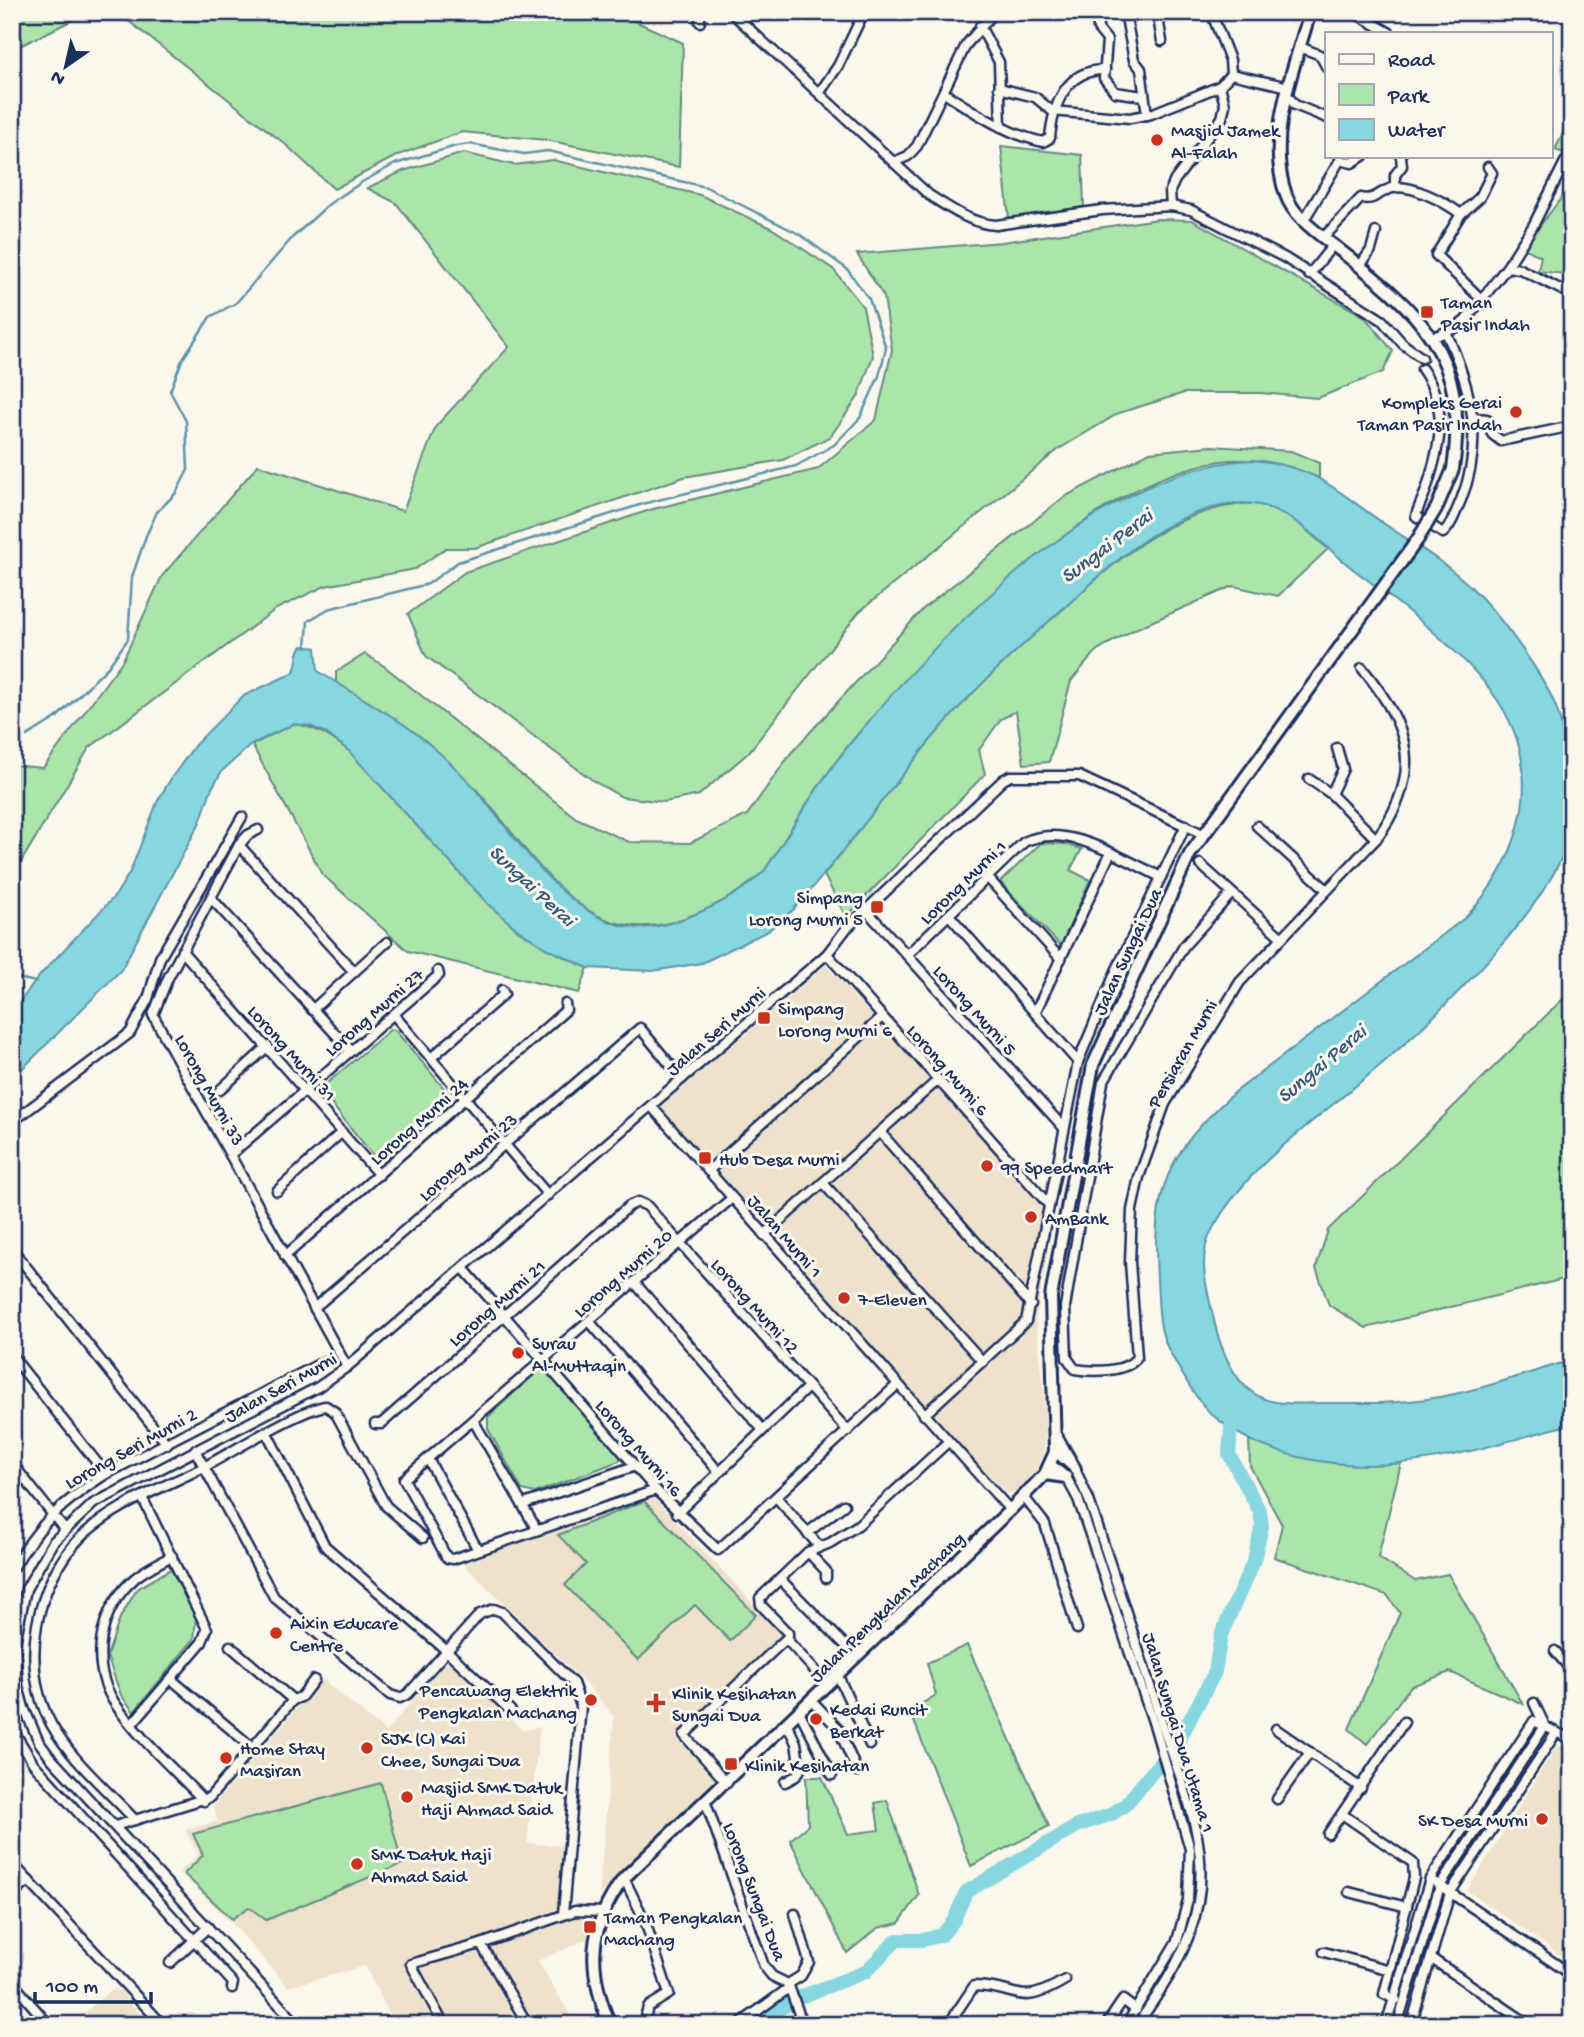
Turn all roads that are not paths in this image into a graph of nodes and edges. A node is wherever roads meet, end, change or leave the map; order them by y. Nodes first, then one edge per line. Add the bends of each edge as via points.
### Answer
1 (700, 12) edge
2 (731, 12) edge
3 (864, 12) edge
4 (993, 12) edge
5 (1097, 12) edge
6 (1125, 12) edge
7 (1157, 12) edge
8 (1211, 12) edge
9 (1310, 12) edge
10 (1353, 12) edge
11 (700, 22) dead end
12 (980, 26) junction
13 (1388, 32) edge
14 (1162, 41) dead end
15 (1300, 47) junction
16 (1325, 64) edge
17 (1105, 70) junction
18 (1231, 74) junction
19 (1220, 86) junction
20 (999, 89) junction
21 (1288, 91) junction
22 (820, 92) junction
23 (944, 93) junction
24 (1143, 96) junction
25 (1052, 111) junction
26 (1147, 115) junction
27 (1325, 117) edge
28 (1001, 127) junction
29 (1360, 158) edge
30 (1401, 158) edge
31 (894, 162) junction
32 (1566, 162) dead end
33 (1488, 167) dead end
34 (1395, 188) junction
35 (1171, 206) junction
36 (1461, 214) junction
37 (1304, 220) junction
38 (1376, 232) dead end
39 (1323, 238) junction
40 (1333, 245) junction
41 (1360, 266) junction
42 (1507, 267) junction
43 (1309, 275) junction
44 (1572, 295) edge
45 (1481, 299) junction
46 (1446, 332) junction
47 (1434, 337) junction
48 (1422, 358) dead end
49 (1422, 369) dead end
50 (1475, 418) junction
51 (1572, 426) edge
52 (1362, 668) dead end
53 (1337, 748) dead end
54 (1309, 779) dead end
55 (1331, 794) junction
56 (242, 817) dead end
57 (1186, 825) junction
58 (1256, 826) dead end
59 (258, 830) dead end
60 (1203, 834) junction
61 (1376, 839) junction
62 (239, 845) junction
63 (1110, 854) junction
64 (1200, 864) dead end
65 (987, 877) junction
66 (1161, 877) junction
67 (1328, 890) junction
68 (1231, 894) junction
69 (211, 898) junction
70 (866, 910) junction
71 (949, 915) junction
72 (1282, 938) junction
73 (387, 943) dead end
74 (182, 951) junction
75 (827, 954) junction
76 (906, 955) junction
77 (1061, 959) junction
78 (438, 971) dead end
79 (354, 972) junction
80 (502, 990) dead end
81 (565, 1004) dead end
82 (312, 1010) junction
83 (1035, 1013) junction
84 (394, 1014) junction
85 (882, 1017) junction
86 (268, 1046) junction
87 (351, 1051) junction
88 (430, 1058) junction
89 (1078, 1062) junction
90 (682, 1079) junction
91 (939, 1080) junction
92 (1088, 1085) junction
93 (1102, 1087) junction
94 (220, 1090) dead end
95 (307, 1090) junction
96 (466, 1099) junction
97 (651, 1106) junction
98 (12, 1122) edge
99 (1063, 1128) junction
100 (342, 1132) junction
101 (880, 1132) junction
102 (505, 1144) junction
103 (230, 1155) junction
104 (708, 1171) junction
105 (379, 1175) junction
106 (823, 1183) junction
107 (277, 1191) dead end
108 (548, 1195) junction
109 (732, 1198) junction
110 (638, 1202) joint
111 (1049, 1205) junction
112 (764, 1235) junction
113 (680, 1243) junction
114 (12, 1249) edge
115 (285, 1255) junction
116 (463, 1268) junction
117 (634, 1282) junction
118 (1031, 1305) junction
119 (314, 1308) junction
120 (504, 1315) junction
121 (589, 1321) junction
122 (12, 1356) edge
123 (544, 1360) junction
124 (325, 1361) dead end
125 (983, 1362) junction
126 (348, 1367) junction
127 (897, 1385) junction
128 (808, 1387) junction
129 (924, 1415) junction
130 (473, 1420) junction
131 (375, 1424) dead end
132 (763, 1430) junction
133 (848, 1431) junction
134 (267, 1433) junction
135 (1056, 1436) junction
136 (948, 1441) junction
137 (167, 1444) junction
138 (195, 1450) junction
139 (1055, 1452) junction
140 (428, 1459) junction
141 (12, 1463) edge
142 (635, 1466) junction
143 (204, 1467) junction
144 (1048, 1469) junction
145 (719, 1472) junction
146 (1071, 1473) junction
147 (106, 1474) junction
148 (656, 1490) junction
149 (142, 1497) junction
150 (1024, 1497) junction
151 (777, 1498) junction
152 (524, 1504) junction
153 (844, 1505) dead end
154 (1010, 1510) junction
155 (52, 1513) junction
156 (677, 1513) junction
157 (64, 1528) junction
158 (537, 1530) junction
159 (807, 1533) junction
160 (423, 1538) dead end
161 (820, 1547) junction
162 (478, 1550) junction
163 (808, 1552) junction
164 (172, 1556) junction
165 (12, 1570) edge
166 (780, 1578) junction
167 (826, 1578) dead end
168 (1077, 1629) dead end
169 (788, 1637) junction
170 (230, 1646) dead end
171 (846, 1646) dead end
172 (447, 1651) junction
173 (1555, 1651) dead end
174 (1572, 1671) edge
175 (838, 1676) junction
176 (171, 1679) junction
177 (314, 1681) dead end
178 (828, 1685) junction
179 (293, 1700) junction
180 (812, 1701) junction
181 (1534, 1703) dead end
182 (511, 1711) dead end
183 (800, 1713) junction
184 (1404, 1722) dead end
185 (132, 1724) junction
186 (787, 1724) junction
187 (1159, 1726) junction
188 (1545, 1726) junction
189 (12, 1728) edge
190 (1276, 1729) dead end
191 (1556, 1733) junction
192 (1572, 1740) edge
193 (870, 1745) dead end
194 (253, 1748) junction
195 (1310, 1752) junction
196 (857, 1771) dead end
197 (832, 1776) dead end
198 (785, 1782) dead end
199 (727, 1783) junction
200 (1361, 1788) junction
201 (1277, 1799) dead end
202 (204, 1801) junction
203 (706, 1803) junction
204 (1342, 1814) junction
205 (135, 1820) junction
206 (115, 1826) junction
207 (1328, 1834) dead end
208 (12, 1863) edge
209 (624, 1878) junction
210 (1430, 1879) junction
211 (29, 1881) junction
212 (1440, 1886) junction
213 (1349, 1892) dead end
214 (1450, 1893) junction
215 (12, 1895) edge
216 (1407, 1907) junction
217 (603, 1912) junction
218 (563, 1914) junction
219 (795, 1914) dead end
220 (208, 1927) junction
221 (194, 1940) junction
222 (481, 1944) junction
223 (1324, 1952) dead end
224 (1433, 1959) junction
225 (170, 1963) dead end
226 (1390, 1970) junction
227 (1572, 1975) edge
228 (1065, 1980) dead end
229 (12, 1982) edge
230 (232, 1988) dead end
231 (789, 1988) junction
232 (1396, 2000) junction
233 (1136, 2010) junction
234 (48, 2025) edge
235 (163, 2025) edge
236 (298, 2025) edge
237 (444, 2025) edge
238 (528, 2025) edge
239 (610, 2025) edge
240 (643, 2025) edge
241 (738, 2025) edge
242 (803, 2025) edge
243 (948, 2025) edge
244 (1106, 2025) edge
245 (1126, 2025) edge
246 (1137, 2025) edge
247 (1385, 2025) edge
248 (1397, 2025) edge
249 (1411, 2025) edge
250 (1530, 2025) edge

1 - 11 street
2 - 22 street
3 - 22 street
4 - 12 street
5 - 17 street via 1098,29 1107,40
6 - 24 street via 1134,60 1141,69
7 - 14 street
8 - 18 street
9 - 15 main road
10 - 13 street
12 - 20 street via 999,62
12 - 23 street via 952,69
15 - 16 street via 1320,55
15 - 21 main road
17 - 24 street via 1104,78 1115,92
17 - 25 street via 1082,73
18 - 19 street
18 - 21 street
19 - 26 street
19 - 35 street via 1225,105 1222,118 1175,180
20 - 25 street via 1035,97
20 - 28 street
21 - 27 street via 1295,105
21 - 37 main road via 1279,136 1282,180 1292,207
22 - 31 street
23 - 28 street
23 - 31 street via 917,146
24 - 26 street
25 - 26 street via 1130,118
25 - 28 street via 1050,138 1043,142
29 - 37 street via 1352,163 1340,160
30 - 34 street
31 - 35 street via 929,195 984,224
32 - 42 street
33 - 36 street via 1492,173 1480,197
34 - 36 street via 1411,190
34 - 39 street via 1371,200 1361,198
35 - 43 street via 1191,210 1233,231
36 - 45 street via 1436,255
37 - 39 main road
38 - 41 street
39 - 40 main road
40 - 41 main road
40 - 43 street
41 - 47 main road via 1412,310
42 - 44 street
42 - 45 street
43 - 48 street via 1382,320
45 - 46 street via 1465,321
46 - 47 street
46 - 50 street via 1464,373
47 - 60 main road, Jalan Sungai Dua, bridge via 1454,397 1457,438 1453,469 1437,507 1317,681
49 - 50 street via 1442,421 1435,463 1416,516 1438,531 1446,531 1466,486 1475,446
50 - 51 street via 1487,419 1492,434 1502,441
52 - 61 street, Persiaran Murni via 1394,711 1405,746 1406,783 1394,815
53 - 55 street via 1343,769
54 - 55 street
55 - 61 street
56 - 98 street via 160,958 148,999 130,1033
57 - 60 street
57 - 66 street
57 - 70 street, Jalan Seri Murni via 1079,775 1010,776
58 - 67 street
59 - 62 street, Lorong Murni 33
60 - 92 main road, Jalan Sungai Dua via 1142,957
61 - 67 street, Persiaran Murni
62 - 69 street, Lorong Murni 33
62 - 79 street
63 - 65 street, Lorong Murni 1 via 1071,837 1035,836
63 - 66 street, Lorong Murni 1
63 - 77 street
64 - 68 street
65 - 71 street, Lorong Murni 1
65 - 77 street
66 - 89 street
67 - 72 street, Persiaran Murni
68 - 72 street
68 - 93 street, Persiaran Murni via 1184,946
69 - 74 street, Lorong Murni 33
69 - 82 street
70 - 75 street, Jalan Seri Murni
70 - 76 street, Lorong Murni 5
71 - 76 street, Lorong Murni 1
71 - 83 street
72 - 93 street, Persiaran Murni via 1240,982 1165,1104 1139,1177 1130,1262 1137,1357 1128,1366 1078,1370 1067,1358 1065,1307
73 - 79 street
74 - 86 street, Lorong Murni 31
74 - 103 street, Lorong Murni 33 via 153,1015
75 - 85 street, Lorong Murni 6
75 - 90 street, Jalan Seri Murni
76 - 99 street, Lorong Murni 5
77 - 83 street
78 - 84 street, Lorong Murni 27 via 439,975
79 - 82 street
80 - 88 street via 504,994
81 - 96 street, Lorong Murni 24 via 566,1010
82 - 87 street
83 - 89 street
84 - 87 street, Lorong Murni 27
84 - 88 street
85 - 91 street, Lorong Murni 6
85 - 104 street
86 - 94 street
86 - 95 street, Lorong Murni 31
87 - 95 street, Lorong Murni 27
88 - 96 street
89 - 99 street
90 - 97 street, Jalan Seri Murni
90 - 102 street, Lorong Murni 23 via 640,1028
91 - 101 street
91 - 111 street, Lorong Murni 6
92 - 93 street
92 - 135 main road, Jalan Sungai Dua via 1051,1306
95 - 100 street, Lorong Murni 31
95 - 103 street, Lorong Murni 27
96 - 102 street
96 - 105 street, Lorong Murni 24
97 - 104 street, Jalan Murni 1
97 - 108 street, Jalan Seri Murni
99 - 111 street
100 - 105 street, Lorong Murni 31
100 - 107 street
101 - 106 street
101 - 118 street
102 - 108 street
102 - 119 street, Lorong Murni 23
103 - 115 street, Lorong Murni 33
104 - 109 street, Jalan Murni 1
105 - 115 street, Lorong Murni 24
106 - 112 street
106 - 125 street
108 - 116 street, Jalan Seri Murni
109 - 112 street, Jalan Murni 1
109 - 113 street, Lorong Murni 20
110 - 113 street, Lorong Murni 12
110 - 120 street, Lorong Murni 21
111 - 118 street
112 - 127 street, Jalan Murni 1
113 - 117 street, Lorong Murni 20
113 - 128 street, Lorong Murni 12
114 - 137 street
115 - 119 street, Lorong Murni 33
116 - 120 street, Lorong Murni 16
116 - 126 street, Jalan Seri Murni
117 - 121 street, Lorong Murni 20
117 - 132 street
118 - 125 street via 1018,1330
119 - 126 street, Lorong Murni 33
120 - 123 street, Lorong Murni 16
120 - 131 street, Lorong Murni 21 via 381,1424
121 - 123 street, Lorong Murni 20
121 - 145 street
122 - 147 street
123 - 130 street, Lorong Murni 20
123 - 142 street, Lorong Murni 16
124 - 137 street, Lorong Seri Murni 2
125 - 129 street
126 - 138 street, Jalan Seri Murni
127 - 129 street, Jalan Murni 1
127 - 133 street
128 - 132 street
128 - 133 street, Lorong Murni 12
129 - 136 street, Jalan Murni 1
130 - 140 street, Lorong Murni 20
130 - 152 street
132 - 145 street
133 - 151 street
134 - 143 street
134 - 160 street via 321,1406 335,1412 386,1506
134 - 172 street via 325,1546
135 - 139 main road, Jalan Sungai Dua
135 - 146 main road
136 - 154 street, Jalan Murni 1
136 - 161 street via 858,1525
137 - 147 street, Lorong Seri Murni 2
138 - 143 street
138 - 157 street, Jalan Seri Murni via 93,1504
139 - 144 main road, Jalan Sungai Dua
139 - 146 street, Jalan Sungai Dua Utama 1
140 - 162 street
140 - 162 street, Lorong Murni 20 via 404,1479 447,1558
141 - 155 street
142 - 148 street, Lorong Murni 16
142 - 152 street
143 - 149 street
143 - 172 street via 274,1597 390,1695 400,1698 418,1685
144 - 146 main road
144 - 150 main road, Jalan Sungai Dua
145 - 156 street
146 - 187 street, Jalan Sungai Dua Utama 1 via 1089,1500
147 - 155 street, Lorong Seri Murni 2
148 - 156 street, Lorong Murni 16
148 - 158 street
149 - 164 street
149 - 205 street via 81,1537 66,1556 41,1607 34,1647 35,1670 50,1723
150 - 154 main road, Jalan Sungai Dua
150 - 168 street via 1045,1524
151 - 156 street, Lorong Murni 16 via 723,1549 714,1549
151 - 159 street
152 - 158 street
153 - 159 street
154 - 175 main road, Jalan Pengkalan Machang
155 - 157 street
155 - 165 street, Lorong Seri Murni 2
157 - 206 street, Jalan Seri Murni via 43,1557 24,1597 15,1643 18,1686 39,1742
158 - 162 street
159 - 161 street
161 - 163 street
163 - 166 street
163 - 167 street
164 - 176 street via 207,1629 202,1642
164 - 185 street via 123,1590 103,1630 102,1671 110,1696
166 - 169 street via 760,1601
166 - 171 street
169 - 178 street
169 - 199 street via 684,1735
170 - 179 street
172 - 182 street
172 - 218 street via 480,1614 498,1609 578,1689 581,1706
173 - 174 street
175 - 178 main road, Jalan Pengkalan Machang
175 - 193 street
176 - 185 street
176 - 194 street
177 - 179 street
178 - 180 main road, Jalan Pengkalan Machang
179 - 194 street
180 - 183 main road, Jalan Pengkalan Machang
180 - 196 street via 838,1728
181 - 188 street
183 - 186 main road, Jalan Pengkalan Machang
183 - 197 street
184 - 200 street
185 - 202 street
186 - 198 street via 800,1770
186 - 199 main road, Jalan Pengkalan Machang
187 - 233 street, Jalan Sungai Dua Utama 1 via 1190,1849 1188,1900 1177,1941
187 - 246 street, Jalan Sungai Dua Utama 1 via 1184,1787 1201,1870 1185,1948
188 - 191 street
188 - 210 street via 1532,1723
188 - 212 street
189 - 221 street via 33,1763
190 - 195 street
191 - 192 street
191 - 214 street
194 - 202 street
195 - 200 street
195 - 201 street
199 - 203 main road, Jalan Pengkalan Machang
200 - 204 street
202 - 205 street
203 - 209 main road, Jalan Pengkalan Machang
203 - 231 street, Lorong Sungai Dua via 764,1966
204 - 207 street
204 - 216 street via 1413,1863
205 - 206 street
206 - 220 street, Jalan Seri Murni
208 - 211 street
209 - 217 main road, Jalan Pengkalan Machang
209 - 240 street via 645,1921 669,1994 648,2007
210 - 212 street
210 - 232 street
211 - 215 street
211 - 235 street
212 - 214 street
212 - 248 street
213 - 216 street
214 - 224 street
214 - 227 street
216 - 226 street
217 - 218 street via 589,1909
217 - 239 main road, Jalan Pengkalan Machang via 594,1942 594,1966 600,2002
218 - 222 street
219 - 231 street, Lorong Sungai Dua via 809,1962
220 - 221 street
220 - 236 street, Jalan Seri Murni
221 - 225 street
221 - 230 street via 233,1983
222 - 237 street via 411,1964
222 - 238 street
223 - 226 street
224 - 249 street
224 - 250 street
226 - 232 street via 1384,1994
228 - 243 street via 1026,1998 995,1986 974,1986
229 - 234 street
231 - 241 street
231 - 242 street
232 - 247 street
233 - 244 street via 1123,2000
233 - 245 street, Jalan Sungai Dua Utama 1

